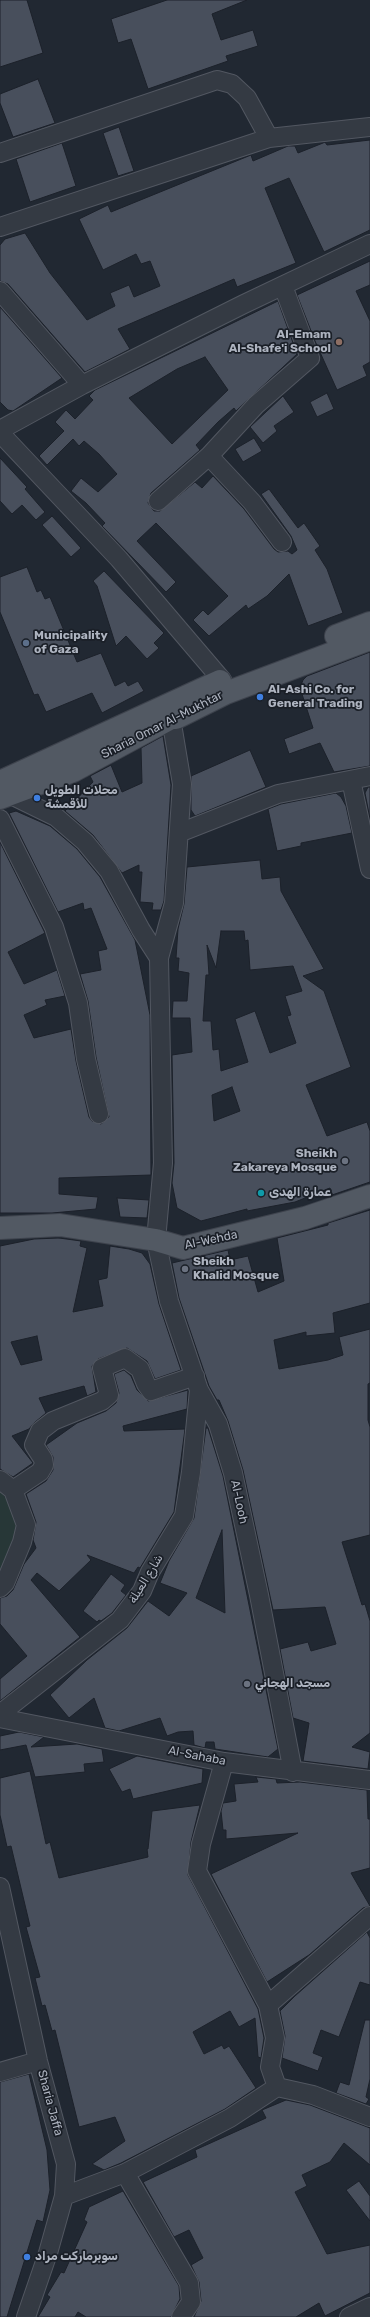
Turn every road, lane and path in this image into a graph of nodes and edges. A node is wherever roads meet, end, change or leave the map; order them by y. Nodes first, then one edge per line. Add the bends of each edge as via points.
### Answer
1 (370, 126) edge
2 (269, 138) junction
3 (0, 153) edge
4 (0, 227) edge
5 (370, 244) edge
6 (282, 286) junction
7 (0, 291) edge
8 (82, 385) junction
9 (0, 430) edge
10 (0, 433) edge
11 (209, 456) junction
12 (158, 501) dead end
13 (282, 542) dead end
14 (370, 623) edge
15 (370, 640) edge
16 (222, 680) junction
17 (171, 718) junction
18 (370, 776) edge
19 (351, 780) junction
20 (4, 791) edge
21 (0, 819) edge
22 (179, 833) junction
23 (370, 869) edge
24 (159, 958) junction
25 (99, 1114) dead end
26 (370, 1196) edge
27 (0, 1228) edge
28 (156, 1240) junction
29 (197, 1383) junction
30 (6, 1485) edge
31 (0, 1588) edge
32 (0, 1714) edge
33 (0, 1718) edge
34 (224, 1762) junction
35 (293, 1772) junction
36 (370, 1780) edge
37 (0, 1887) edge
38 (370, 1917) edge
39 (268, 2005) junction
40 (38, 2061) junction
41 (0, 2072) edge
42 (277, 2087) junction
43 (370, 2117) edge
44 (125, 2173) junction
45 (64, 2196) junction
46 (370, 2307) edge
47 (26, 2317) edge
48 (180, 2317) edge
49 (349, 2317) edge

1 - 2 street
2 - 3 street via 246,98 232,84 217,80
2 - 4 street
5 - 6 street
6 - 8 street
6 - 11 street via 310,358 256,405
7 - 8 street
8 - 9 street
10 - 16 street via 119,559
11 - 12 street
11 - 13 street via 252,502
14 - 16 main road, Sharia Omar Al-Mukhtar
15 - 17 main road, Sharia Omar Al-Mukhtar via 226,692 176,718
16 - 20 main road, Sharia Omar Al-Mukhtar
17 - 20 main road, Sharia Omar Al-Mukhtar via 73,771
17 - 22 street, Al-Looh via 182,784
18 - 19 street
19 - 22 street via 278,794
19 - 23 street
20 - 24 street via 56,817 85,842 109,871 140,930
21 - 25 street via 54,927 78,1003 86,1059
22 - 24 street, Al-Looh via 174,903
24 - 28 street, Al-Looh via 163,1163
26 - 28 main road, Al-Wehda via 305,1218 183,1248
27 - 28 main road, Al-Wehda via 60,1225
28 - 29 street, Al-Looh via 169,1301
29 - 30 street via 151,1391 140,1369 125,1358 102,1368 109,1395 102,1402 53,1421 40,1431 34,1445 43,1459 44,1465 40,1472
29 - 32 street, شارع العيلة via 191,1472 184,1516 150,1572 142,1592 120,1620
29 - 35 street, Al-Looh via 218,1424 233,1473
30 - 31 street via 26,1525 22,1542 5,1583
33 - 34 street, Al-Sahaba
34 - 35 street, Al-Sahaba
34 - 39 street via 201,1844 197,1871
35 - 36 street, Al-Sahaba
37 - 40 street, Sharia Jaffa
38 - 39 street
39 - 42 street via 275,2038 270,2067
40 - 41 street
40 - 45 street, Sharia Jaffa via 66,2164
42 - 43 street via 313,2095
42 - 44 street via 230,2118
44 - 45 street
44 - 48 street via 189,2283 191,2302
45 - 47 street, Sharia Jaffa
46 - 49 street

